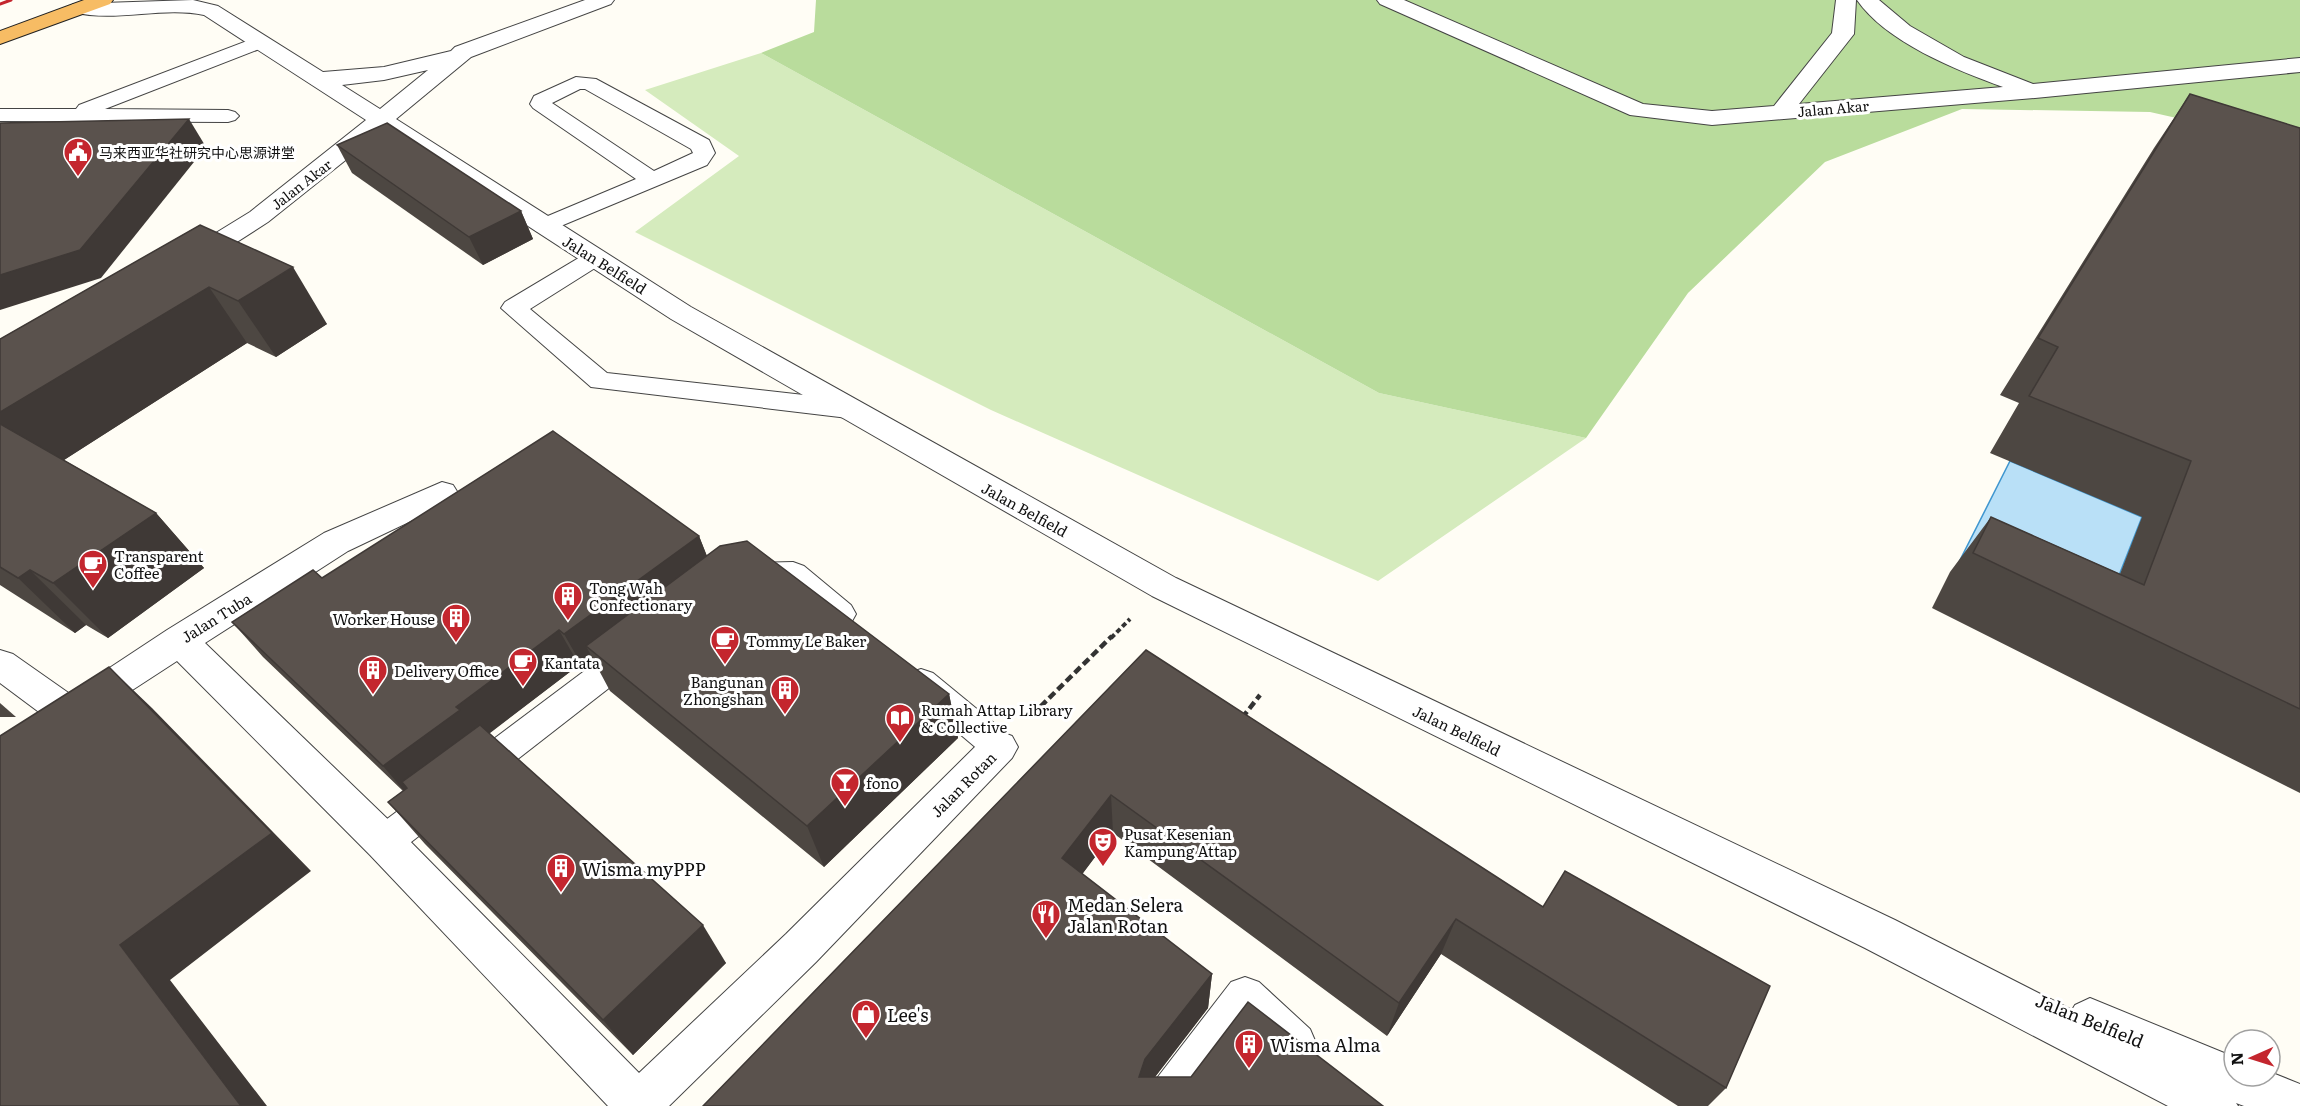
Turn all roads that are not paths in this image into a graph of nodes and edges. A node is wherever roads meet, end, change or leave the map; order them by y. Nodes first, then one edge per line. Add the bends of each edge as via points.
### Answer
1 (103, 0) edge
2 (604, 0) edge
3 (1387, 0) edge
4 (1846, 0) edge
5 (1867, 0) edge
6 (212, 5) edge
7 (80, 8) junction
8 (0, 38) edge
9 (260, 42) junction
10 (463, 52) junction
11 (2300, 65) edge
12 (317, 79) junction
13 (2035, 91) junction
14 (1780, 113) junction
15 (0, 115) edge
16 (70, 115) junction
17 (228, 116) dead end
18 (380, 120) junction
19 (652, 180) junction
20 (544, 226) junction
21 (595, 258) junction
22 (172, 272) edge
23 (848, 409) junction
24 (442, 493) dead end
25 (718, 587) edge
26 (661, 630) edge
27 (864, 634) edge
28 (179, 640) junction
29 (0, 664) edge
30 (900, 664) edge
31 (68, 713) junction
32 (39, 732) edge
33 (999, 747) joint
34 (384, 842) junction
35 (1880, 933) junction
36 (1322, 1067) edge
37 (638, 1105) edge
38 (1162, 1106) edge
39 (2215, 1106) edge
40 (2299, 1106) edge

1 - 7 highway
2 - 10 street, Jalan Akar
3 - 14 street, Jalan Akar via 1638,110 1712,118
4 - 14 street via 1843,34
5 - 13 street via 1902,31 1956,62
6 - 7 street, Jalan Belfield
6 - 9 street, Jalan Belfield
7 - 8 highway
9 - 12 street, Jalan Belfield
9 - 16 lane
10 - 12 street via 399,72
10 - 18 street, Jalan Akar
11 - 13 street, Jalan Akar
12 - 18 street, Jalan Belfield
13 - 14 street, Jalan Akar
15 - 16 lane
16 - 17 lane
18 - 20 street, Jalan Belfield
18 - 22 street, Jalan Akar via 259,217
19 - 19 lane via 544,108 541,100 576,83 589,83 701,145 704,153 699,160
19 - 20 lane
20 - 21 street, Jalan Belfield
21 - 23 street, Jalan Belfield via 681,313
21 - 23 lane via 514,309 600,381
23 - 35 street, Jalan Belfield via 1164,587
24 - 28 street, Jalan Tuba via 336,542
25 - 27 lane via 728,580 759,573 792,574
26 - 34 lane
28 - 31 street, Jalan Tuba
28 - 34 street
29 - 31 street
30 - 33 lane, Jalan Rotan
31 - 32 street, Jalan Tuba
33 - 37 street, Jalan Rotan via 801,948
34 - 37 street
35 - 39 street, Jalan Belfield
35 - 40 street, Jalan Belfield
36 - 38 lane via 1245,996

